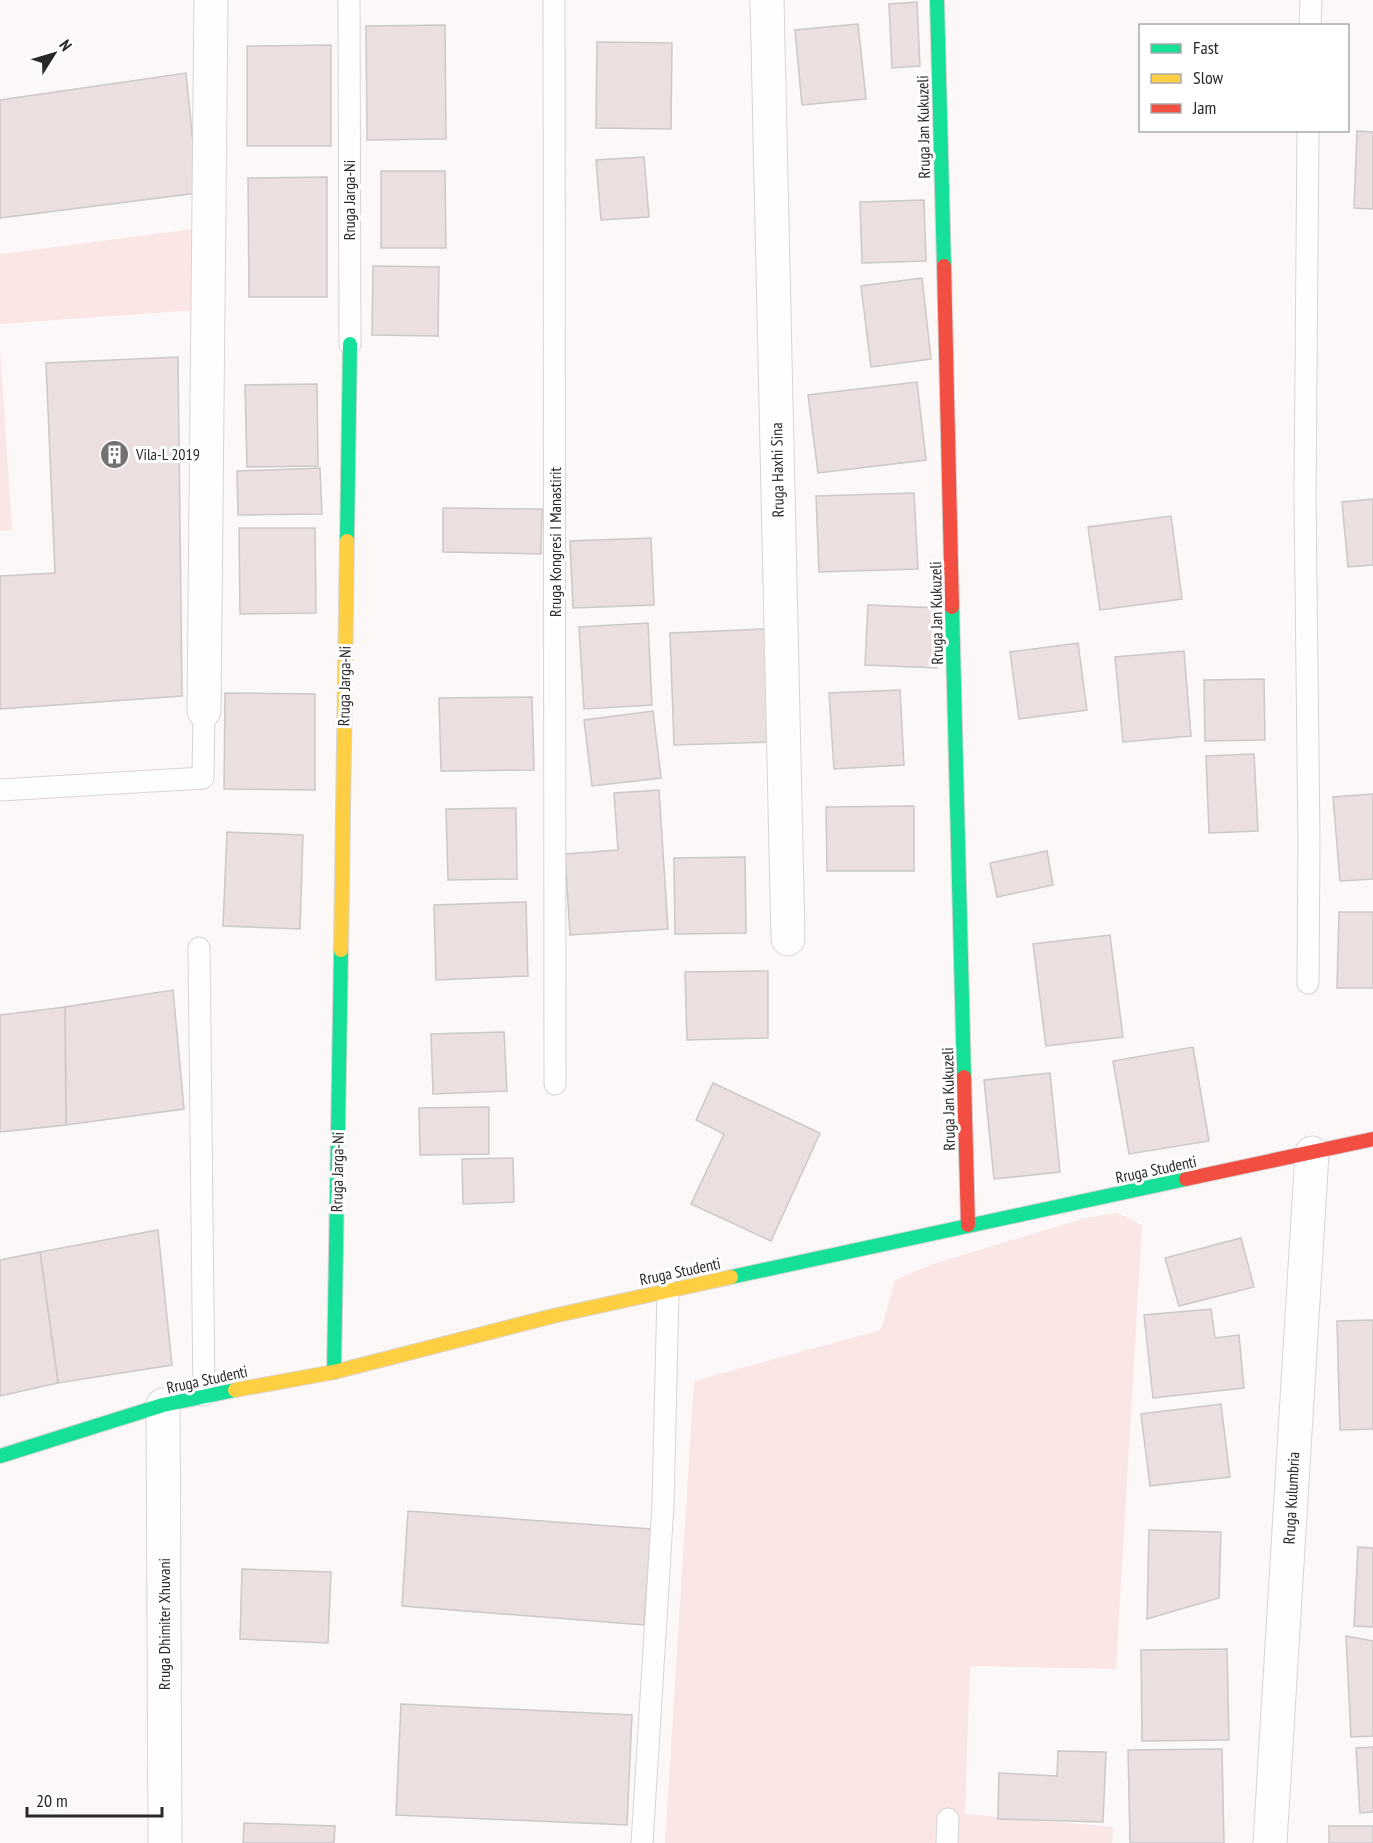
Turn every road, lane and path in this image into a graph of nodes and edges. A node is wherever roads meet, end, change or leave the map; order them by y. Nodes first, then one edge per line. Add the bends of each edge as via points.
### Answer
1 (211, 0) edge
2 (349, 0) edge
3 (554, 0) edge
4 (767, 0) edge
5 (937, 0) edge
6 (1311, 0) edge
7 (1310, 24) edge
8 (1308, 132) edge
9 (350, 345) joint
10 (204, 711) joint
11 (0, 790) edge
12 (788, 939) dead end
13 (198, 948) dead end
14 (1308, 983) dead end
15 (555, 1084) dead end
16 (1373, 1139) edge
17 (1312, 1153) junction
18 (968, 1225) junction
19 (668, 1291) junction
20 (334, 1372) junction
21 (204, 1395) junction
22 (164, 1405) junction
23 (0, 1456) edge
24 (948, 1819) dead end
25 (165, 1843) edge
26 (642, 1843) edge
27 (947, 1843) edge
28 (1270, 1843) edge

1 - 10 street
2 - 9 lane, Rruga Jarga-Ni
3 - 15 lane, Rruga Kongresi I Manastirit
4 - 12 street, Rruga Haxhi Sina
5 - 18 street, Rruga Jan Kukuzeli
6 - 7 lane
8 - 14 lane
9 - 20 street, Rruga Jarga-Ni
10 - 11 lane via 203,778
13 - 21 lane
16 - 17 street, Rruga Studenti
17 - 18 street, Rruga Studenti
17 - 28 street, Rruga Kulumbria
18 - 19 street, Rruga Studenti
19 - 20 street, Rruga Studenti
19 - 26 lane via 663,1505
20 - 21 street, Rruga Studenti
21 - 22 street, Rruga Studenti
22 - 23 street, Rruga Studenti
22 - 25 street, Rruga Dhimiter Xhuvani
24 - 27 lane

